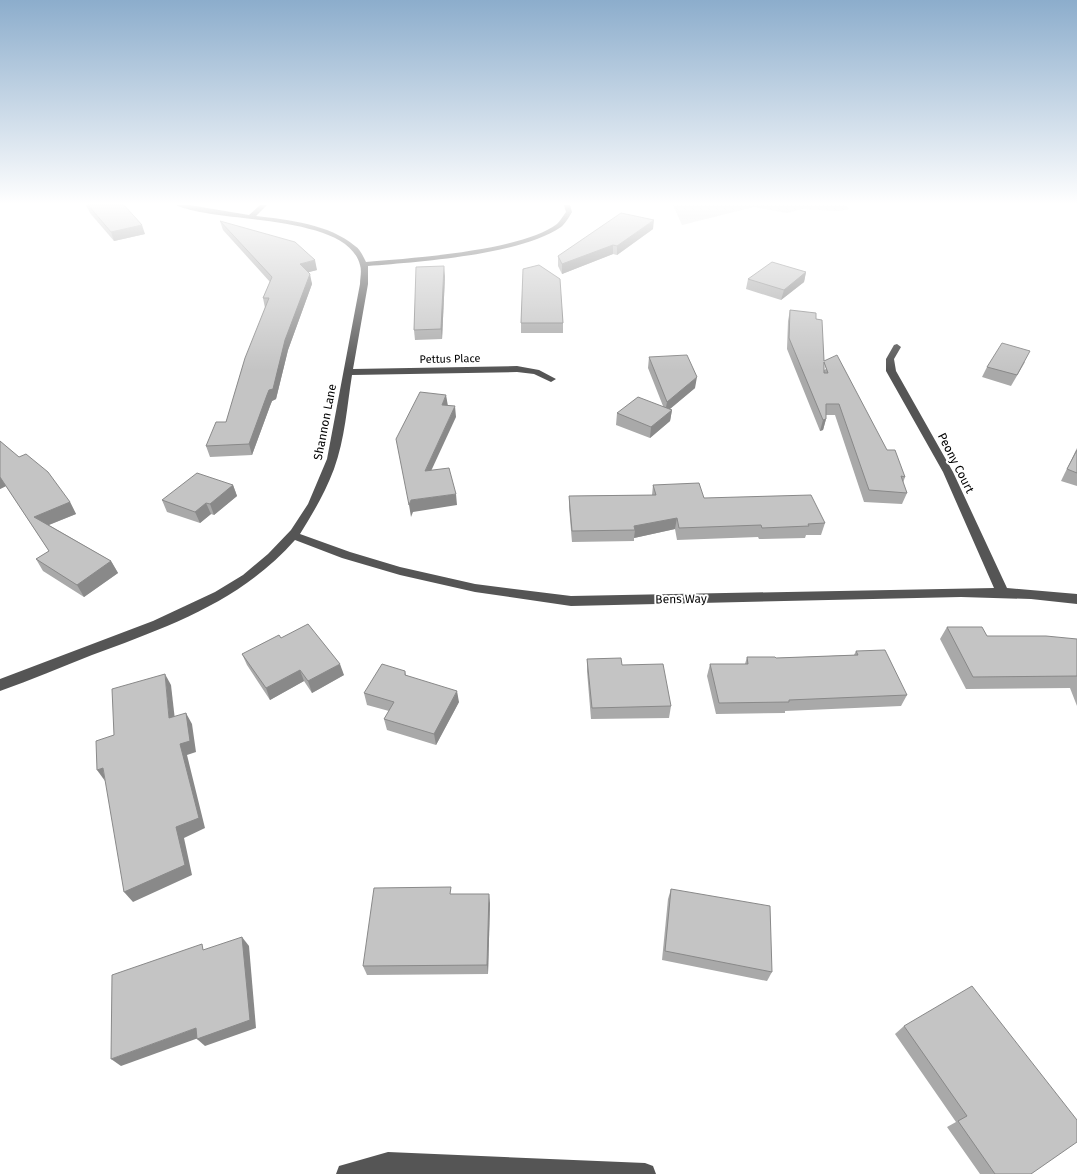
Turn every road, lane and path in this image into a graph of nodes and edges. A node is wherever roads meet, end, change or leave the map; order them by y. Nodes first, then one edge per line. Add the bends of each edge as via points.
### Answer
1 (362, 260) edge
2 (403, 260) edge
3 (364, 264) junction
4 (897, 347) dead end
5 (348, 372) junction
6 (551, 379) dead end
7 (294, 536) junction
8 (1003, 593) junction
9 (1077, 600) edge
10 (0, 685) edge
11 (347, 1174) edge
12 (645, 1174) edge

1 - 3 street
2 - 3 street
3 - 5 street, Shannon Lane via 364,284
4 - 8 street, Peony Court via 890,359 891,371 948,472
5 - 6 street, Pettus Place via 517,369
5 - 7 street, Shannon Lane via 329,469 312,507
7 - 8 street, Bens Way via 400,571 475,588 571,601
7 - 10 street, Shannon Lane via 254,574 222,596 182,615
8 - 9 street, Bens Way
11 - 12 street via 388,1163

